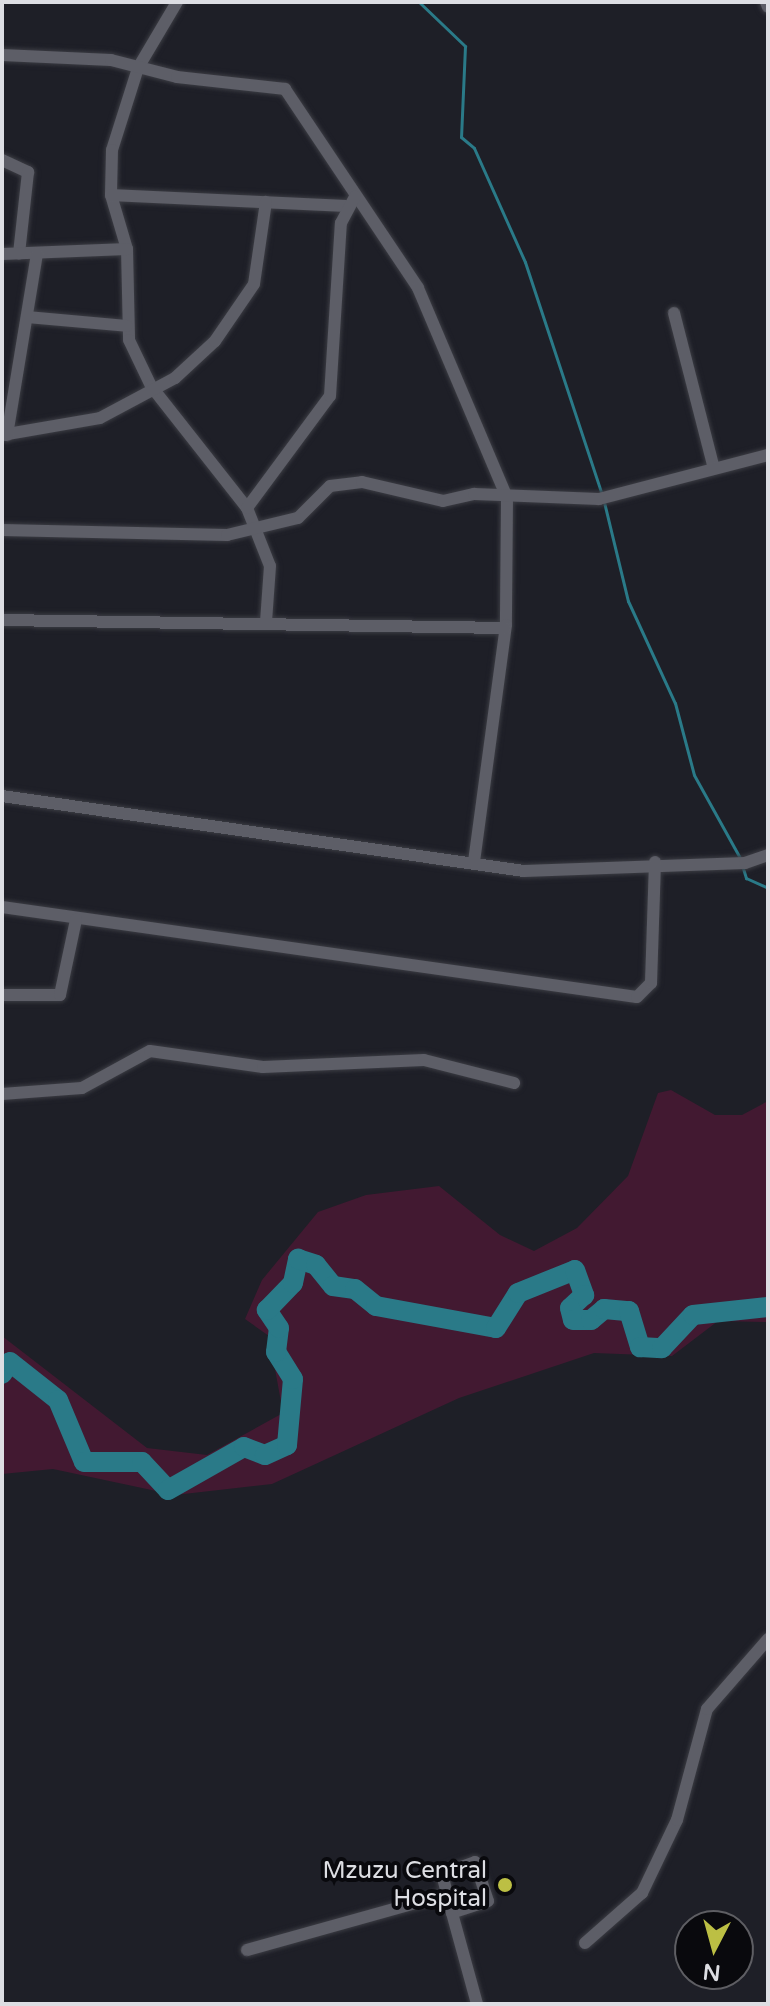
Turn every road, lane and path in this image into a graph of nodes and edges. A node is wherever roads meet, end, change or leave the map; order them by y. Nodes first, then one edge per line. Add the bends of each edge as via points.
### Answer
1 (177, 2) edge
2 (2, 55) edge
3 (138, 68) junction
4 (2, 160) edge
5 (111, 195) junction
6 (266, 202) junction
7 (350, 202) junction
8 (127, 249) junction
9 (37, 253) junction
10 (2, 254) edge
11 (19, 254) junction
12 (674, 313) dead end
13 (27, 317) junction
14 (127, 326) junction
15 (158, 393) junction
16 (5, 435) edge
17 (768, 455) edge
18 (713, 465) junction
19 (507, 498) junction
20 (247, 508) junction
21 (2, 530) edge
22 (258, 530) junction
23 (2, 620) edge
24 (266, 622) junction
25 (505, 628) junction
26 (2, 796) edge
27 (768, 855) edge
28 (655, 862) junction
29 (474, 863) junction
30 (2, 907) edge
31 (76, 920) junction
32 (2, 995) edge
33 (514, 1083) dead end
34 (2, 1094) edge
35 (768, 1639) edge
36 (447, 1894) junction
37 (452, 1913) junction
38 (585, 1943) dead end
39 (247, 1950) dead end
40 (474, 2003) edge

1 - 3 street
2 - 3 street
3 - 5 street via 112,150
3 - 7 street via 285,89
4 - 11 street via 28,172
5 - 6 street
5 - 8 street
6 - 7 street
6 - 15 street via 254,284 215,341
7 - 19 street via 418,288
7 - 20 street via 330,396
8 - 9 street
8 - 14 street
9 - 11 street
9 - 13 street
10 - 11 street
12 - 18 street
13 - 14 street
13 - 16 street
14 - 15 street
15 - 16 street via 100,418
15 - 20 street
17 - 18 street
18 - 19 street via 604,498
19 - 22 street via 443,501 340,484 298,518
19 - 25 street
20 - 22 street
21 - 22 street via 194,536
22 - 24 street via 270,566
23 - 24 street
24 - 25 street
25 - 29 street
26 - 29 street
27 - 28 street via 742,863
28 - 29 street via 574,872
28 - 31 street via 651,983 637,997
30 - 31 street
31 - 32 street via 60,995
33 - 34 street via 387,1057 263,1067 150,1051 82,1088
35 - 38 street via 707,1709 677,1820 642,1893
36 - 37 street
36 - 37 street via 444,1872 475,1862 488,1901
36 - 39 street
37 - 40 street

